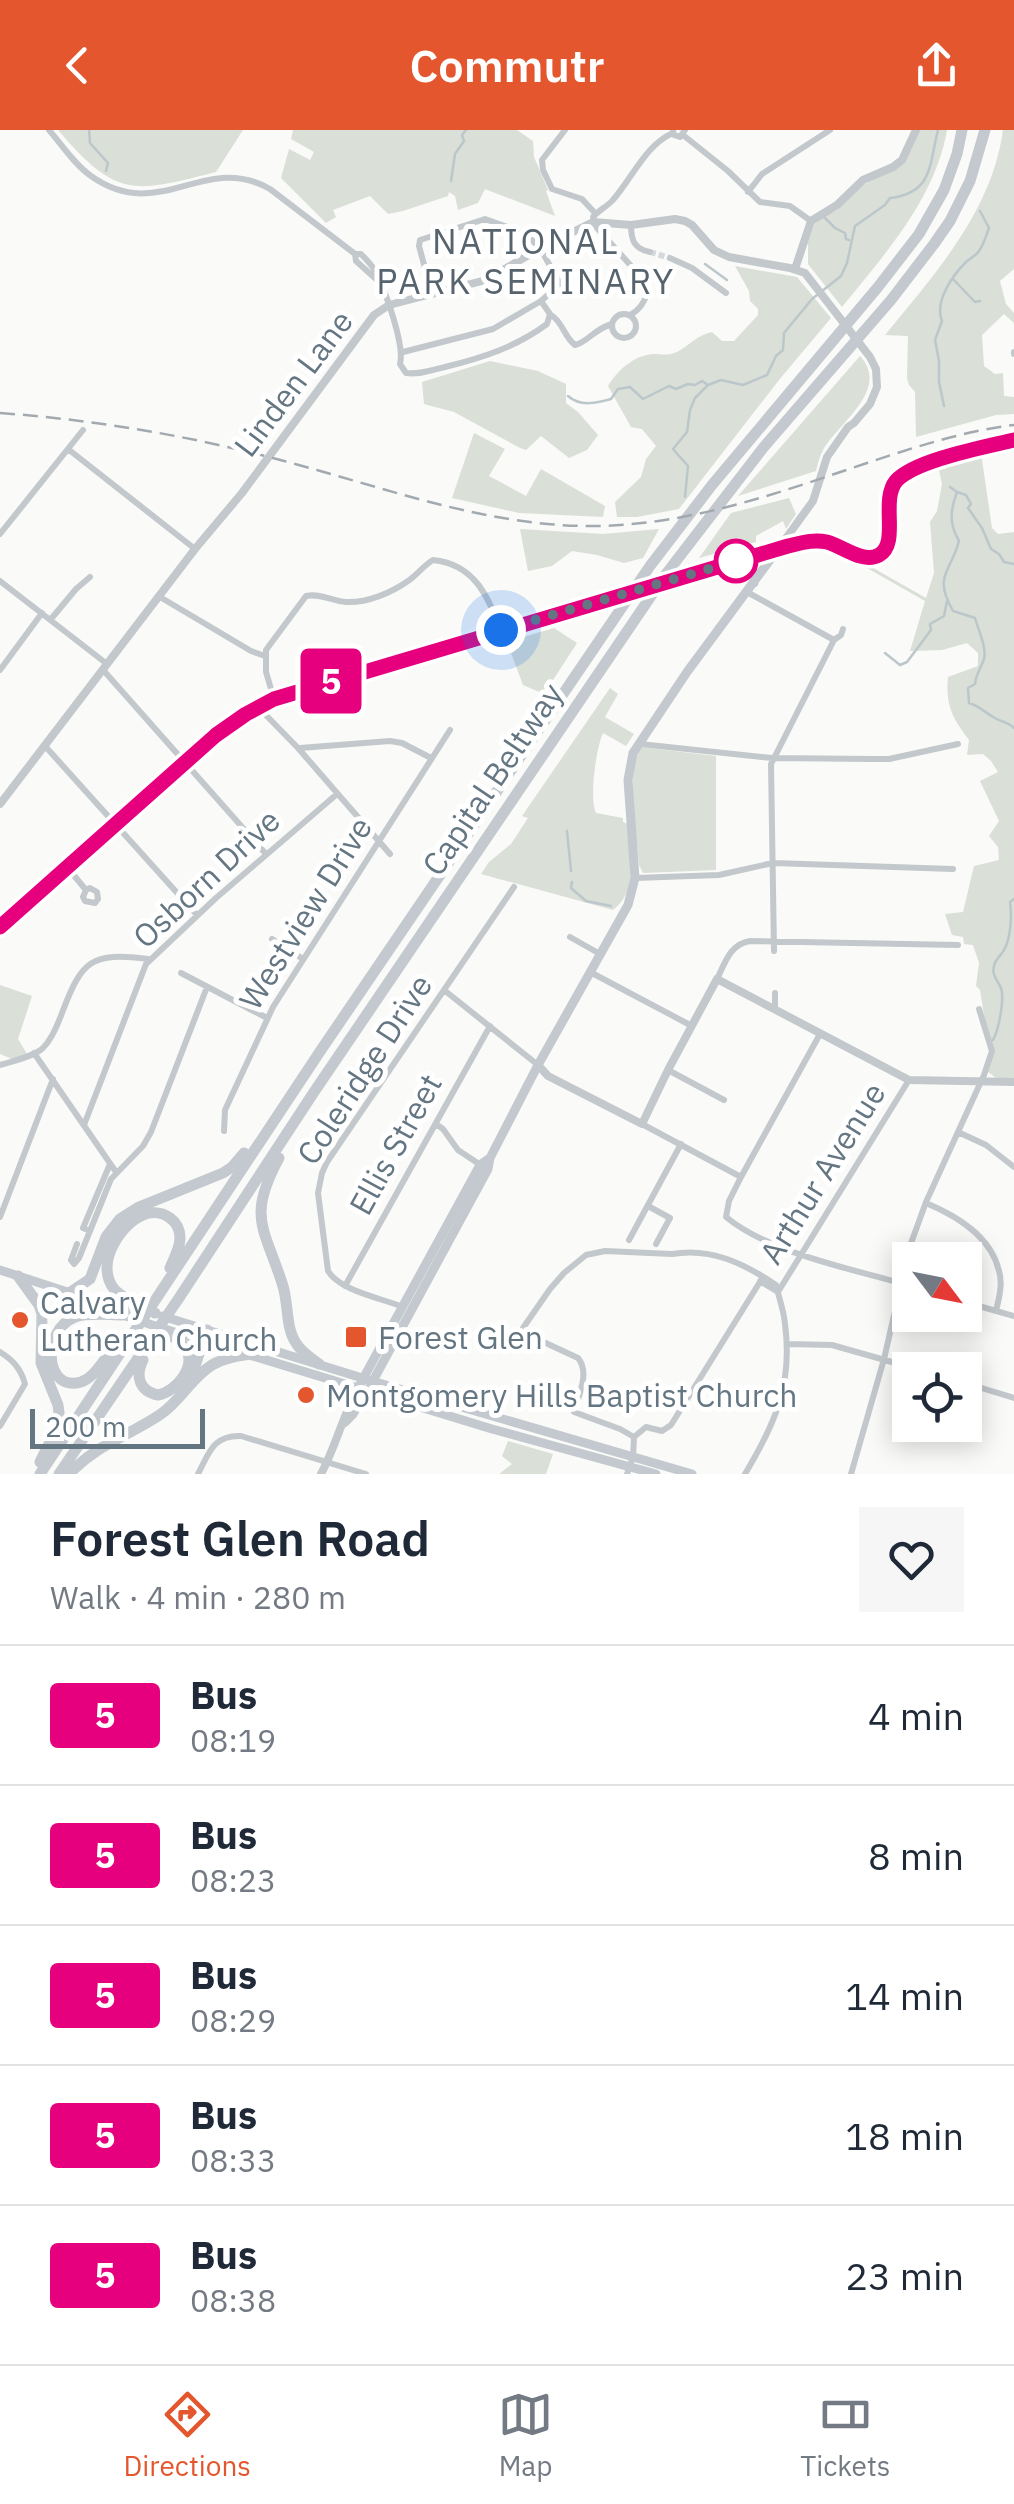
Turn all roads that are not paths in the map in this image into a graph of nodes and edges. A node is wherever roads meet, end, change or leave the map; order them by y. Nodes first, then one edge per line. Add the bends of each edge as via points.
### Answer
1 (49, 130) edge
2 (565, 130) edge
3 (830, 130) edge
4 (916, 130) edge
5 (962, 130) edge
6 (985, 130) edge
7 (671, 132) edge
8 (684, 132) edge
9 (748, 192) junction
10 (594, 217) junction
11 (810, 221) junction
12 (631, 225) junction
13 (540, 249) junction
14 (802, 250) junction
15 (650, 252) tunnel mouth
16 (670, 258) tunnel mouth
17 (774, 265) junction
18 (796, 269) junction
19 (641, 277) dead end
20 (811, 278) junction
21 (648, 292) dead end
22 (726, 293) dead end
23 (432, 294) junction
24 (541, 301) junction
25 (389, 306) junction
26 (550, 314) junction
27 (630, 315) junction
28 (612, 324) junction
29 (404, 352) junction
30 (83, 430) dead end
31 (1014, 440) edge
32 (68, 449) junction
33 (0, 534) edge
34 (778, 548) junction
35 (195, 549) junction
36 (732, 562) junction
37 (90, 578) dead end
38 (0, 581) edge
39 (754, 583) junction
40 (748, 592) junction
41 (160, 597) junction
42 (42, 613) junction
43 (52, 620) junction
44 (501, 630) junction
45 (843, 630) dead end
46 (834, 640) junction
47 (266, 656) junction
48 (106, 668) junction
49 (0, 670) edge
50 (274, 699) junction
51 (258, 707) junction
52 (450, 730) dead end
53 (639, 744) junction
54 (958, 744) dead end
55 (45, 746) junction
56 (298, 748) junction
57 (432, 758) junction
58 (772, 758) junction
59 (185, 764) junction
60 (337, 794) junction
61 (0, 804) edge
62 (116, 824) junction
63 (378, 840) junction
64 (266, 854) junction
65 (390, 854) dead end
66 (773, 863) junction
67 (68, 868) junction
68 (952, 869) dead end
69 (635, 878) junction
70 (514, 888) dead end
71 (86, 890) dead end
72 (197, 915) junction
73 (0, 927) edge
74 (570, 938) dead end
75 (272, 939) dead end
76 (774, 940) junction
77 (958, 945) dead end
78 (774, 951) dead end
79 (600, 954) junction
80 (149, 959) junction
81 (304, 959) junction
82 (590, 972) junction
83 (181, 973) dead end
84 (717, 980) junction
85 (207, 988) junction
86 (444, 990) junction
87 (774, 993) dead end
88 (979, 1008) dead end
89 (775, 1010) junction
90 (268, 1018) junction
91 (490, 1026) junction
92 (692, 1026) junction
93 (820, 1034) junction
94 (320, 1050) junction
95 (34, 1053) junction
96 (538, 1065) junction
97 (0, 1066) edge
98 (668, 1070) junction
99 (53, 1079) junction
100 (909, 1080) junction
101 (980, 1082) junction
102 (1014, 1082) edge
103 (314, 1092) junction
104 (724, 1100) dead end
105 (436, 1124) junction
106 (642, 1124) junction
107 (84, 1125) junction
108 (224, 1131) dead end
109 (958, 1132) junction
110 (681, 1144) junction
111 (110, 1164) junction
112 (486, 1164) junction
113 (1014, 1167) edge
114 (116, 1172) junction
115 (741, 1177) junction
116 (926, 1202) junction
117 (648, 1206) junction
118 (0, 1217) edge
119 (90, 1230) junction
120 (630, 1240) dead end
121 (911, 1242) edge
122 (77, 1244) dead end
123 (656, 1244) dead end
124 (802, 1255) junction
125 (1, 1269) edge
126 (18, 1276) junction
127 (761, 1279) junction
128 (892, 1280) edge
129 (344, 1286) junction
130 (778, 1292) junction
131 (69, 1293) junction
132 (159, 1294) junction
133 (101, 1303) junction
134 (982, 1306) edge
135 (402, 1307) junction
136 (996, 1310) junction
137 (123, 1314) junction
138 (1014, 1316) edge
139 (158, 1321) junction
140 (892, 1332) edge
141 (206, 1336) junction
142 (130, 1337) junction
143 (150, 1342) junction
144 (787, 1344) junction
145 (0, 1352) edge
146 (250, 1354) junction
147 (884, 1359) junction
148 (892, 1361) edge
149 (318, 1364) junction
150 (365, 1384) junction
151 (982, 1389) edge
152 (1014, 1398) edge
153 (175, 1402) junction
154 (0, 1426) edge
155 (634, 1437) junction
156 (327, 1462) junction
157 (630, 1466) edge
158 (37, 1474) edge
159 (59, 1474) edge
160 (69, 1474) edge
161 (198, 1474) edge
162 (320, 1474) edge
163 (366, 1474) edge
164 (656, 1474) edge
165 (692, 1474) edge
166 (745, 1474) edge
167 (852, 1474) edge

1 - 25 street via 86,172 122,192 163,193 218,177 262,184 361,254
2 - 10 street via 542,170 552,189 582,199
3 - 9 street via 772,166
4 - 11 street via 902,160
5 - 94 highway, Capital Beltway via 944,190 919,234 661,552
6 - 103 highway, Capital Beltway via 970,181 934,244 666,574
7 - 8 street
7 - 10 street
8 - 9 street
9 - 11 street via 764,204 790,206
10 - 12 street
10 - 13 street, Linden Lane
10 - 19 street
11 - 14 street
12 - 15 street via 635,246
12 - 17 street via 685,221 718,252
13 - 23 street, Linden Lane via 486,280
13 - 23 street via 521,232 485,219 424,238 419,246
13 - 24 street via 560,284
14 - 17 street
14 - 18 street
14 - 20 street
16 - 22 street
17 - 18 street
18 - 20 street
20 - 34 street via 870,357 875,396 827,457 815,499
21 - 27 street
23 - 25 street, Linden Lane
24 - 26 street
24 - 29 street via 493,329
25 - 29 street
25 - 35 street, Linden Lane via 374,315
26 - 28 street via 576,345
26 - 29 street via 547,324 525,338 468,362 410,374 400,364
27 - 28 street via 620,314
27 - 28 street via 636,328 629,337 617,336
30 - 32 street
31 - 34 main road via 901,477 890,492 887,546 878,556 818,541
32 - 33 street
32 - 35 street
34 - 36 main road
34 - 39 main road
35 - 41 street, Linden Lane
36 - 39 main road via 750,567
36 - 44 main road
37 - 43 street
38 - 42 street
39 - 40 main road
40 - 46 street
40 - 53 main road
41 - 47 street
41 - 48 street, Linden Lane
42 - 43 street
42 - 49 street
43 - 48 street
44 - 47 street via 478,583 458,567 433,560 385,594 361,601 307,596
44 - 50 main road
45 - 46 street
46 - 58 street
47 - 50 street
48 - 55 street, Linden Lane
48 - 59 street
50 - 51 main road
51 - 56 street
51 - 59 main road
52 - 57 street, Westview Drive
53 - 58 street
53 - 69 main road via 628,780
54 - 58 street via 889,759
55 - 61 street, Linden Lane
55 - 62 street
56 - 57 street via 390,741
56 - 60 street
57 - 63 street, Westview Drive
58 - 66 street
59 - 62 main road
59 - 64 street
60 - 63 street
60 - 64 street, Osborn Drive
62 - 67 main road
62 - 72 street
63 - 65 street
63 - 81 street, Westview Drive
64 - 72 street, Osborn Drive
66 - 68 street
66 - 69 street via 719,875
66 - 76 street
67 - 71 street
67 - 73 main road
69 - 79 main road
70 - 86 street, Coleridge Drive
72 - 80 street, Osborn Drive
74 - 79 street
75 - 81 street
76 - 77 street
76 - 78 street
76 - 84 street via 740,942
79 - 82 main road
80 - 95 street via 110,956 84,968 48,1042
80 - 107 street, Osborn Drive
81 - 90 street, Westview Drive
82 - 92 street
82 - 96 main road
83 - 85 street
84 - 89 street
84 - 92 street
85 - 90 street
85 - 114 street via 150,1132
86 - 91 street
86 - 129 street, Coleridge Drive via 322,1172 318,1193 328,1272
87 - 89 street
88 - 101 street via 992,1051
89 - 93 street
90 - 108 street, Westview Drive via 225,1110
91 - 96 street
91 - 105 street, Ellis Street
92 - 98 street
93 - 100 street
93 - 115 street
94 - 131 highway via 310,1054 232,1167 120,1219 90,1278
94 - 132 highway, Capital Beltway
95 - 97 street
95 - 99 street
96 - 106 street
96 - 112 main road
98 - 104 street
98 - 106 street
99 - 107 street
99 - 118 street
100 - 101 street
100 - 124 street, Arthur Avenue
101 - 102 street
101 - 109 street
103 - 143 highway, Capital Beltway
103 - 149 highway via 264,1187 261,1211 292,1336
105 - 112 street via 458,1150
105 - 129 street, Ellis Street
106 - 110 street
107 - 111 street
109 - 113 street
109 - 116 street
110 - 115 street
110 - 117 street
111 - 114 street
111 - 119 street via 83,1228
112 - 135 main road
112 - 150 main road
114 - 119 street
115 - 124 street via 725,1212 728,1220
116 - 121 street
116 - 136 street via 961,1220 987,1247 1000,1274
117 - 120 street
117 - 123 street via 670,1218
119 - 122 street via 74,1264
124 - 128 street
124 - 130 street, Arthur Avenue
125 - 126 main road
126 - 131 main road
126 - 158 highway via 42,1314 40,1363 59,1414
127 - 130 street
127 - 155 street via 671,1425 662,1431 646,1427
127 - 155 street via 715,1254 592,1252 550,1288 523,1328 583,1363 574,1412
129 - 135 street
130 - 144 street
131 - 133 main road
132 - 139 highway via 180,1232 168,1216 152,1213 121,1231 107,1269 116,1292
132 - 142 highway, Capital Beltway
133 - 137 main road
133 - 139 main road
134 - 136 street
135 - 150 main road
136 - 138 street
137 - 139 main road
137 - 142 highway via 82,1315 61,1326 52,1341 52,1366 67,1382 81,1382
139 - 141 main road
139 - 143 highway via 188,1356 178,1384 165,1394 151,1394 140,1383 138,1370
140 - 147 street
141 - 146 main road
141 - 149 main road
141 - 153 highway
142 - 158 highway, Capital Beltway
143 - 159 highway, Capital Beltway
144 - 147 street via 832,1345
144 - 166 street via 779,1410
145 - 154 street via 25,1384
146 - 150 main road
146 - 153 highway via 212,1365
147 - 148 street
147 - 167 street
149 - 150 main road
150 - 156 street
150 - 157 main road via 492,1429
151 - 152 street
153 - 160 highway via 110,1440
155 - 157 street
156 - 161 street via 230,1436 217,1442
156 - 162 street
156 - 163 street
157 - 164 main road
157 - 165 main road

